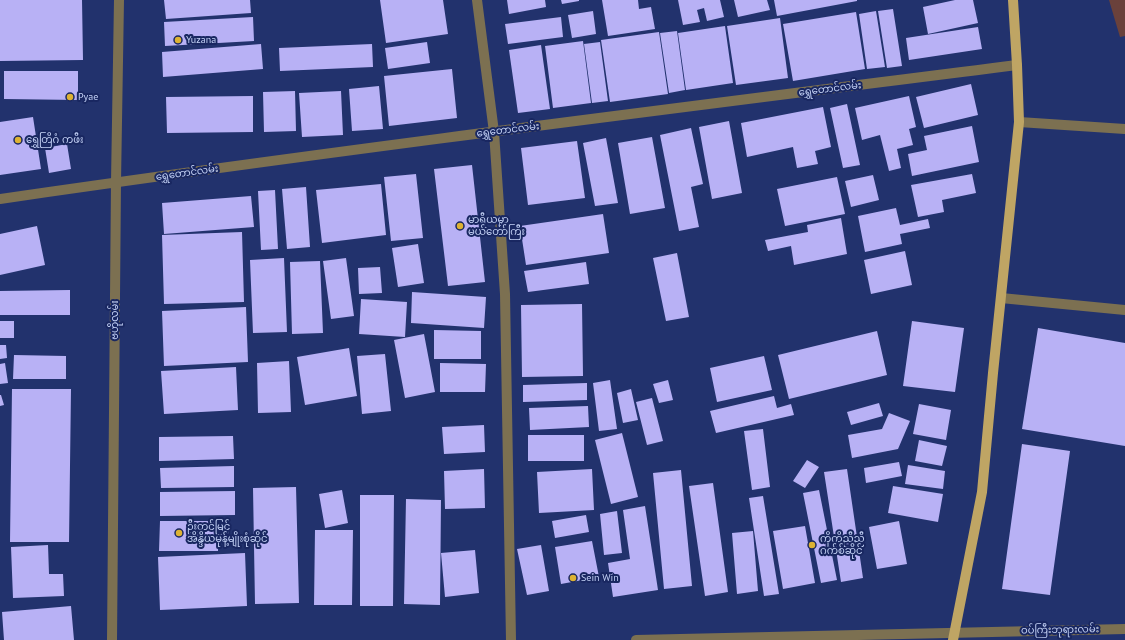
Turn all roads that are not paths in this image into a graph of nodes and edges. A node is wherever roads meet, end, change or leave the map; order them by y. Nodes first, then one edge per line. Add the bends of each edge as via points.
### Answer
1 (119, 0) edge
2 (477, 0) edge
3 (1013, 0) edge
4 (1017, 65) junction
5 (1019, 122) junction
6 (1125, 129) edge
7 (494, 132) junction
8 (116, 182) junction
9 (0, 199) edge
10 (1001, 298) junction
11 (1125, 310) edge
12 (1125, 629) edge
13 (954, 636) edge
14 (112, 640) edge
15 (511, 640) edge
16 (636, 640) edge

1 - 8 street, ဗဟိုလမ်း
2 - 7 street
3 - 4 main road
4 - 5 main road
4 - 7 street, ရွှေတောင်လမ်း
5 - 6 street
5 - 10 main road
7 - 8 street, ရွှေတောင်လမ်း
7 - 15 street via 505,294
8 - 9 street, ရွှေတောင်လမ်း
8 - 14 street, ဗဟိုလမ်း
10 - 11 street
10 - 13 main road via 982,492
12 - 13 street, ဝပ်ကြီးဘုရားလမ်း
13 - 16 street, ဝပ်ကြီးဘုရားလမ်း

